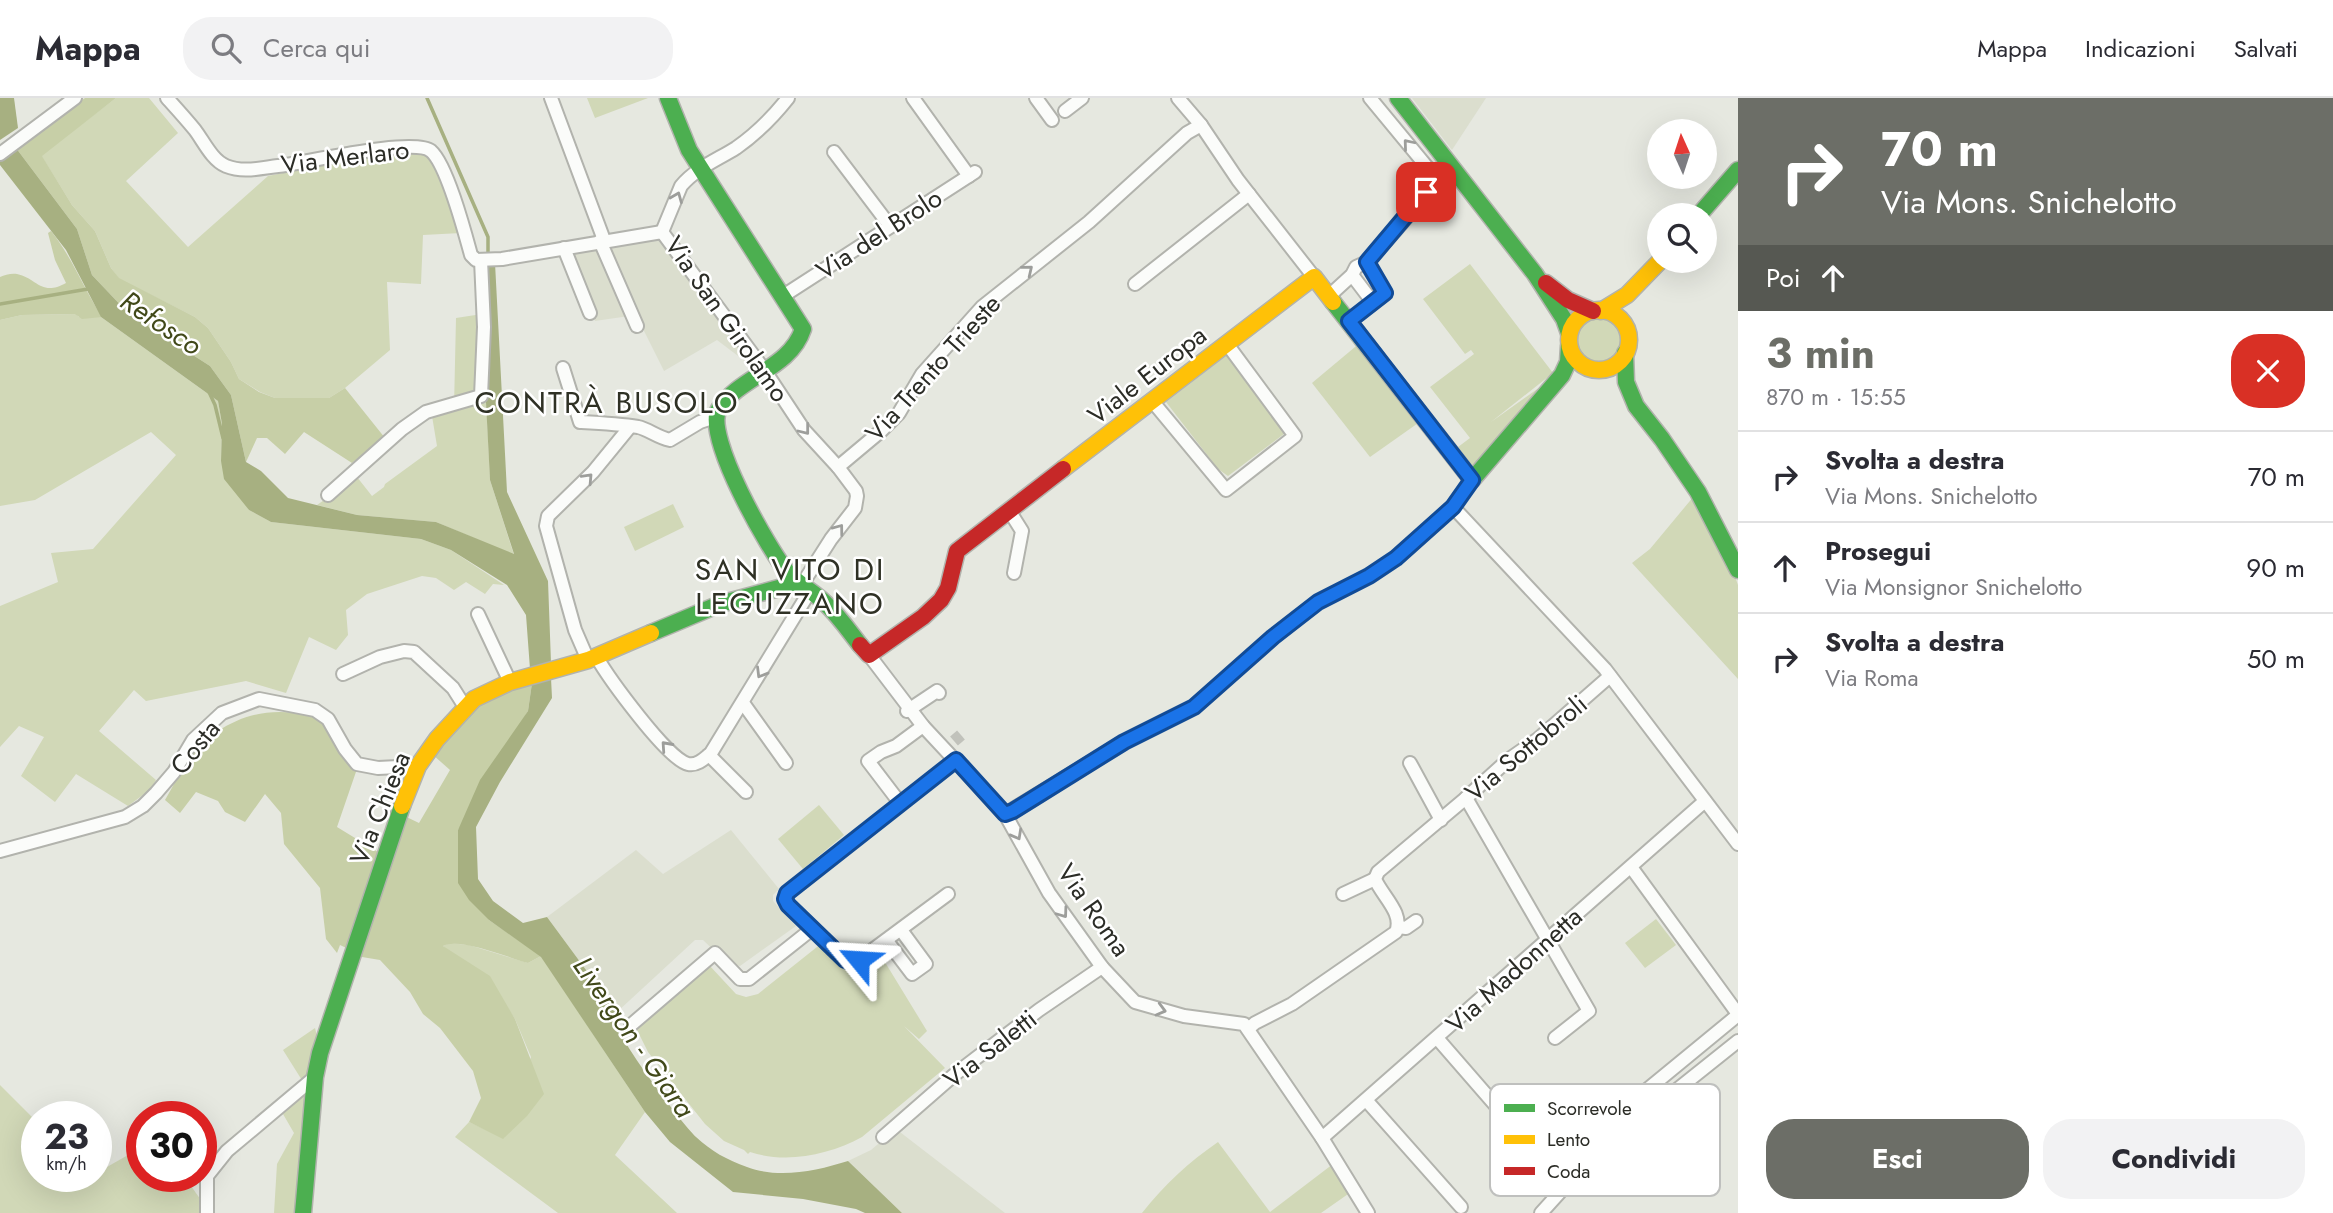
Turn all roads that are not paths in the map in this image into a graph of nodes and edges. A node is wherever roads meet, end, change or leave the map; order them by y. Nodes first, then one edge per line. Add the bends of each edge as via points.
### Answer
1 (75, 98) edge
2 (167, 98) edge
3 (551, 98) edge
4 (668, 98) edge
5 (788, 98) edge
6 (912, 98) edge
7 (1036, 98) edge
8 (1082, 98) edge
9 (1178, 98) edge
10 (1370, 98) edge
11 (1398, 98) edge
12 (1065, 111) dead end
13 (1052, 120) dead end
14 (1201, 125) junction
15 (834, 152) dead end
16 (0, 154) edge
17 (701, 167) junction
18 (1738, 170) edge
19 (1249, 194) junction
20 (1709, 203) edge
21 (890, 226) junction
22 (662, 232) junction
23 (602, 240) junction
24 (564, 248) junction
25 (481, 260) junction
26 (1367, 262) junction
27 (1650, 273) edge
28 (1535, 274) junction
29 (1352, 275) junction
30 (1314, 277) junction
31 (1135, 284) dead end
32 (1637, 288) junction
33 (783, 296) junction
34 (1329, 296) junction
35 (1376, 301) junction
36 (1597, 311) junction
37 (590, 313) dead end
38 (1349, 321) junction
39 (637, 326) dead end
40 (1625, 326) junction
41 (1569, 340) junction
42 (1227, 344) junction
43 (1625, 353) junction
44 (564, 368) dead end
45 (1593, 369) junction
46 (765, 371) junction
47 (1548, 391) junction
48 (1153, 402) junction
49 (1636, 406) junction
50 (715, 417) junction
51 (629, 428) junction
52 (838, 467) junction
53 (1472, 480) junction
54 (328, 495) dead end
55 (1453, 507) junction
56 (1010, 512) junction
57 (1738, 570) edge
58 (1014, 573) dead end
59 (803, 587) junction
60 (478, 614) dead end
61 (869, 655) junction
62 (592, 658) junction
63 (342, 674) dead end
64 (1610, 676) junction
65 (510, 682) junction
66 (939, 693) dead end
67 (743, 703) junction
68 (465, 707) junction
69 (909, 710) junction
70 (923, 726) junction
71 (709, 755) junction
72 (956, 760) junction
73 (786, 762) dead end
74 (1410, 763) dead end
75 (418, 766) junction
76 (746, 792) dead end
77 (1466, 799) junction
78 (1705, 801) junction
79 (901, 803) junction
80 (1005, 814) junction
81 (1441, 820) junction
82 (1738, 844) edge
83 (0, 851) edge
84 (1631, 867) junction
85 (1375, 879) junction
86 (948, 894) dead end
87 (1343, 894) dead end
88 (1416, 921) dead end
89 (1398, 928) junction
90 (813, 929) junction
91 (901, 930) junction
92 (1547, 940) junction
93 (887, 941) junction
94 (1102, 967) junction
95 (1738, 1014) edge
96 (631, 1025) dead end
97 (1246, 1027) junction
98 (1437, 1038) junction
99 (1555, 1038) dead end
100 (1738, 1041) edge
101 (315, 1077) junction
102 (1654, 1084) edge
103 (1684, 1084) edge
104 (1490, 1099) edge
105 (1366, 1100) junction
106 (883, 1137) dead end
107 (1322, 1138) junction
108 (1556, 1196) edge
109 (1461, 1207) dead end
110 (207, 1213) edge
111 (303, 1213) edge
112 (1368, 1213) edge
113 (1541, 1213) edge

1 - 16 street
2 - 25 street, Via Merlaro via 223,164 239,170 406,147 431,151 458,207 471,255
3 - 23 street
4 - 17 main road
5 - 17 street, Via San Girolamo via 758,131
6 - 21 street, Via del Brolo via 972,174
7 - 13 street
8 - 12 street
9 - 14 street
26 -> 10 street via 1433,181 1432,173
11 - 28 main road
14 - 19 street
52 -> 14 street, Via Trento Trieste via 899,413 922,374 982,307
15 - 21 street
22 -> 17 street, Via San Girolamo via 681,186
17 - 33 main road
18 - 20 main road
19 - 30 street
19 - 31 street
21 - 33 street, Via del Brolo
22 - 23 street
22 - 46 street, Via San Girolamo
23 - 24 street
23 - 39 street
24 - 25 street
24 - 37 street
25 - 54 street via 481,396 426,412
26 - 29 street
26 - 35 street via 1385,293
27 - 32 main road
28 - 36 main road via 1558,294
28 - 41 main road via 1564,319
29 - 34 street
29 - 35 street
30 - 34 main road
30 - 42 main road, Viale Europa
32 - 36 main road via 1621,302
32 - 40 main road
33 - 46 main road via 801,324 802,337
34 - 38 main road
35 - 38 street
36 - 40 main road via 1615,315
36 - 41 main road via 1578,319
38 - 53 main road
40 - 43 main road
41 - 45 main road via 1573,356
41 - 47 main road via 1565,368
42 - 48 main road, Viale Europa
42 - 48 street via 1295,436 1226,490
43 - 45 main road via 1612,367
43 - 49 main road via 1626,382
44 - 51 street via 580,422
45 - 47 main road
45 - 49 main road
46 - 50 main road via 732,396
46 -> 52 street, Via San Girolamo via 804,430
47 - 53 main road
48 - 56 main road, Viale Europa
49 - 57 main road via 1698,492
50 - 51 street via 670,440
50 - 59 main road, Via Roma via 718,440 762,533
62 -> 51 street via 575,630 546,526 548,516
59 -> 52 street via 855,508 856,491
53 - 55 street
55 - 64 street
55 - 80 street via 1396,558 1318,602 1194,707 1124,742
56 - 58 street via 1022,531
56 - 61 main road, Viale Europa via 957,551 946,595
59 - 61 main road, Via Roma via 825,604
59 - 62 main road, Via Chiesa via 720,604
59 -> 67 street
60 - 65 street
61 - 69 street, Via Roma
62 - 65 main road, Via Chiesa
71 -> 62 street via 691,765 680,761
63 - 68 street via 380,657 414,653 453,688
64 - 77 street, Via Sottobroli
64 - 78 street
65 - 68 main road, Via Chiesa
66 - 69 street
67 - 71 street
67 - 73 street
68 - 75 main road, Via Chiesa
69 - 70 street, Via Roma
70 - 72 street, Via Roma
70 - 79 street via 868,761
71 - 76 street
72 - 79 street
72 - 80 street, Via Roma
74 - 81 street, Via Sottobroli
75 - 83 street, Costa via 357,764 328,719 315,710 260,699 222,713 193,740 156,793 125,817
75 - 101 main road, Via Chiesa via 340,988
77 - 81 street, Via Sottobroli
77 - 92 street
78 - 82 street
78 - 84 street, Via Madonnetta
79 - 90 street via 787,893 788,905
80 -> 94 street, Via Roma via 1049,893
81 - 85 street, Via Sottobroli
84 - 92 street, Via Madonnetta
84 - 95 street
85 - 87 street, Via Sottobroli
85 - 89 street via 1398,916
86 - 91 street
88 - 89 street
89 - 97 street via 1297,1001
90 - 93 street via 850,962
90 - 96 street via 749,979 740,979 715,953
91 - 93 street
91 - 93 street via 926,964 912,974
92 - 98 street, Via Madonnetta
92 - 99 street via 1589,1011
94 -> 97 street, Via Roma via 1135,1002
94 - 106 street, Via Saletti via 954,1075
95 - 102 street
97 - 107 street
98 - 104 street
98 - 105 street, Via Madonnetta
100 - 103 street
101 - 110 street via 227,1151 207,1175
101 - 111 main road, Via Chiesa
105 - 107 street, Via Madonnetta
105 - 109 street
107 - 112 street
108 - 113 street

